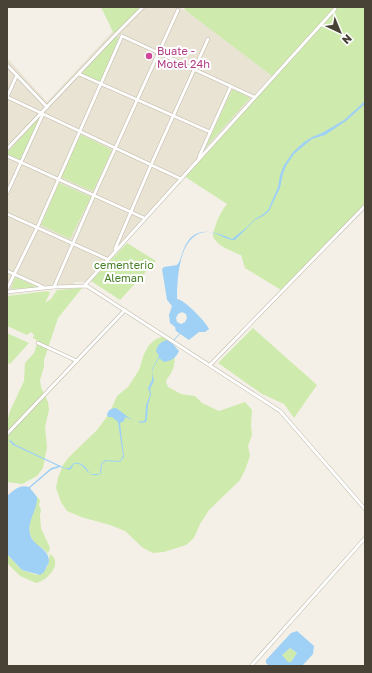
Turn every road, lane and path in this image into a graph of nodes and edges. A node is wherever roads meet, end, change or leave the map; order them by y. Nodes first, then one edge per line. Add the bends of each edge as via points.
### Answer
1 (143, 7) edge
2 (335, 9) dead end
3 (178, 10) dead end
4 (117, 33) junction
5 (122, 36) junction
6 (208, 39) dead end
7 (159, 53) junction
8 (7, 65) edge
9 (195, 69) junction
10 (78, 74) junction
11 (17, 75) junction
12 (101, 84) junction
13 (231, 86) junction
14 (7, 97) edge
15 (254, 97) junction
16 (137, 100) junction
17 (48, 107) junction
18 (42, 114) junction
19 (174, 116) junction
20 (80, 131) junction
21 (210, 132) junction
22 (116, 148) junction
23 (7, 151) edge
24 (7, 156) edge
25 (197, 160) junction
26 (21, 162) junction
27 (151, 165) junction
28 (181, 178) junction
29 (59, 179) junction
30 (7, 193) edge
31 (94, 195) junction
32 (365, 206) edge
33 (131, 212) junction
34 (7, 214) edge
35 (144, 218) junction
36 (37, 228) junction
37 (73, 244) junction
38 (113, 253) junction
39 (108, 259) junction
40 (7, 271) edge
41 (14, 274) junction
42 (85, 285) junction
43 (54, 287) junction
44 (44, 288) junction
45 (7, 290) edge
46 (125, 310) junction
47 (38, 343) dead end
48 (77, 361) junction
49 (210, 365) junction
50 (7, 434) edge
51 (365, 509) edge
52 (365, 538) edge
53 (252, 666) edge

1 - 4 street
2 - 15 street
3 - 7 street
4 - 5 street
4 - 10 street
5 - 7 street
5 - 12 street
6 - 9 street
7 - 9 street
7 - 16 street
8 - 11 street
9 - 13 street
9 - 19 street
10 - 12 street
10 - 17 street
11 - 14 street
11 - 17 street
12 - 16 street
12 - 20 street
13 - 15 street
13 - 21 street
14 - 18 street
15 - 25 street
16 - 19 street
16 - 22 street
17 - 18 street
18 - 20 street
18 - 23 street
18 - 26 street
19 - 21 street
19 - 27 street
20 - 22 street
20 - 29 street
21 - 25 street
22 - 27 street
22 - 31 street
24 - 26 street
25 - 28 street
26 - 29 street
26 - 30 street
27 - 28 street
27 - 33 street
28 - 35 street
29 - 31 street
29 - 36 street
31 - 33 street
31 - 37 street
32 - 49 street
33 - 35 street
33 - 38 street
34 - 36 street
35 - 38 street
36 - 37 street
36 - 41 street
37 - 39 street
37 - 43 street
38 - 39 street
39 - 42 street
40 - 41 street
41 - 44 street
41 - 45 street
42 - 43 street
42 - 46 street
43 - 44 street
44 - 45 street
46 - 48 street
46 - 49 street
47 - 48 street
48 - 50 street
49 - 51 street via 280,412
52 - 53 street

